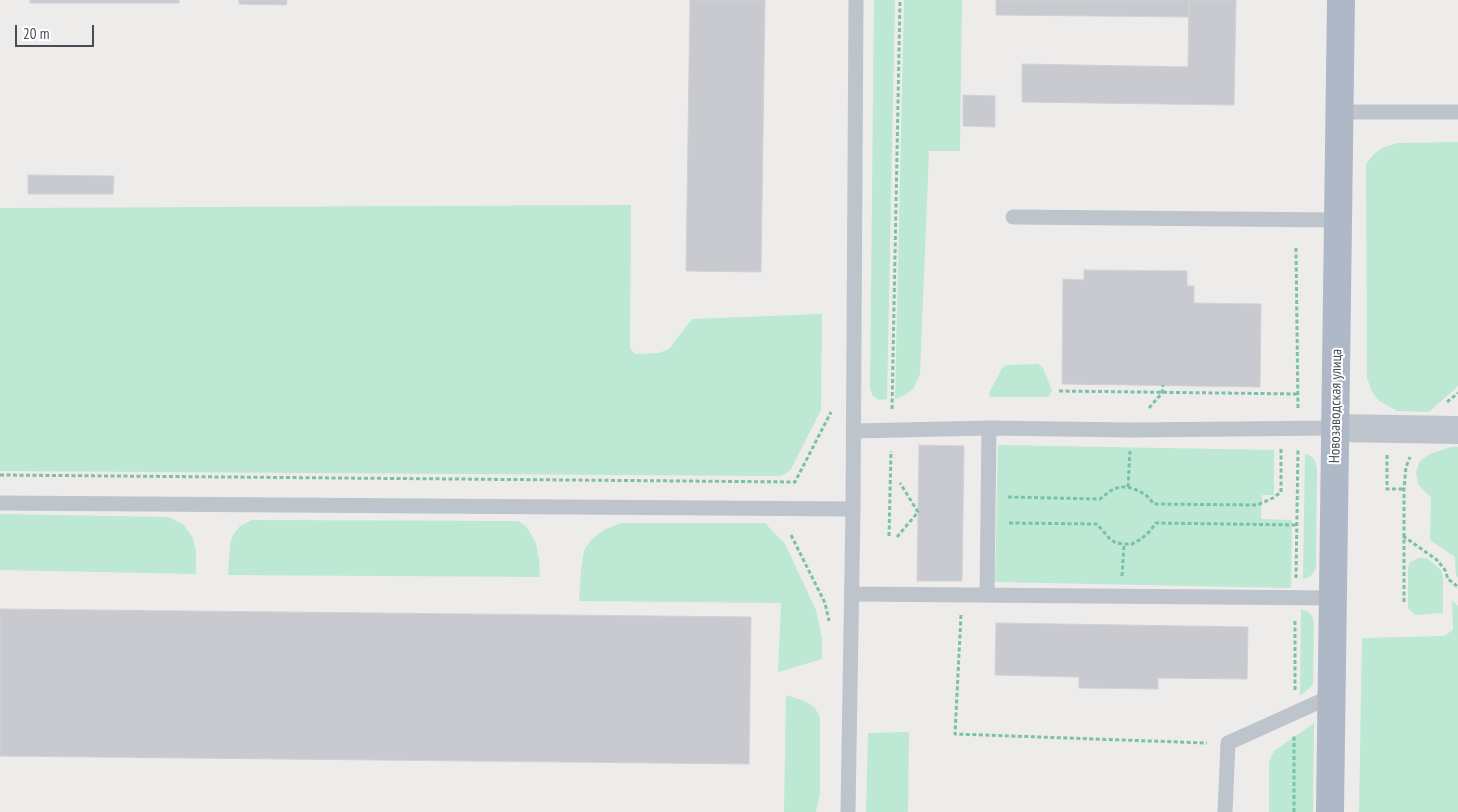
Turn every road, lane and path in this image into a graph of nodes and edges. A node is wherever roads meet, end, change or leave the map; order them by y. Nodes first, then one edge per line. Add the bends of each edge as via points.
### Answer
1 (856, 0) edge
2 (900, 0) edge
3 (1341, 0) edge
4 (1340, 112) junction
5 (1458, 112) edge
6 (1013, 217) dead end
7 (1338, 220) junction
8 (1059, 391) dead end
9 (1298, 394) dead end
10 (989, 428) junction
11 (1335, 428) junction
12 (891, 430) junction
13 (1458, 430) edge
14 (854, 431) junction
15 (1281, 448) dead end
16 (1388, 449) dead end
17 (1411, 454) dead end
18 (0, 475) edge
19 (795, 482) dead end
20 (900, 483) dead end
21 (1404, 489) junction
22 (988, 497) junction
23 (0, 503) edge
24 (853, 509) junction
25 (988, 522) junction
26 (1296, 525) dead end
27 (791, 535) dead end
28 (889, 536) dead end
29 (1403, 536) junction
30 (897, 537) dead end
31 (1124, 544) junction
32 (1458, 587) edge
33 (852, 594) junction
34 (969, 595) junction
35 (987, 595) junction
36 (1121, 597) junction
37 (1333, 598) junction
38 (1404, 602) dead end
39 (829, 622) dead end
40 (1332, 696) junction
41 (1228, 744) junction
42 (848, 812) edge
43 (1225, 812) edge
44 (1330, 812) edge

1 - 14 lane
2 - 12 path
3 - 4 main road, Новозаводская улица
4 - 5 lane
4 - 7 main road, Новозаводская улица
6 - 7 lane
7 - 11 main road, Новозаводская улица
8 - 9 path
10 - 11 lane
10 - 12 lane
10 - 22 lane
11 - 13 street
11 - 37 main road, Новозаводская улица
12 - 14 lane
12 - 28 path
14 - 24 lane
15 - 22 path via 1281,492 1257,505 1154,504 1139,491 1128,488 1110,491 1100,499
16 - 21 path via 1387,490
17 - 21 path
18 - 19 path
20 - 30 path via 918,512
21 - 29 path
22 - 25 lane
23 - 24 lane
24 - 33 lane
25 - 31 path via 1097,524 1109,538
25 - 35 lane
26 - 31 path via 1156,523 1141,539
27 - 39 path via 825,603
29 - 32 path via 1437,560 1448,579
29 - 38 path
31 - 36 path
33 - 34 lane
33 - 42 lane
34 - 35 lane
34 - 41 path via 960,616 955,734
35 - 36 lane
36 - 37 lane
37 - 40 main road, Новозаводская улица
40 - 41 lane
40 - 44 main road, Новозаводская улица
41 - 43 lane

